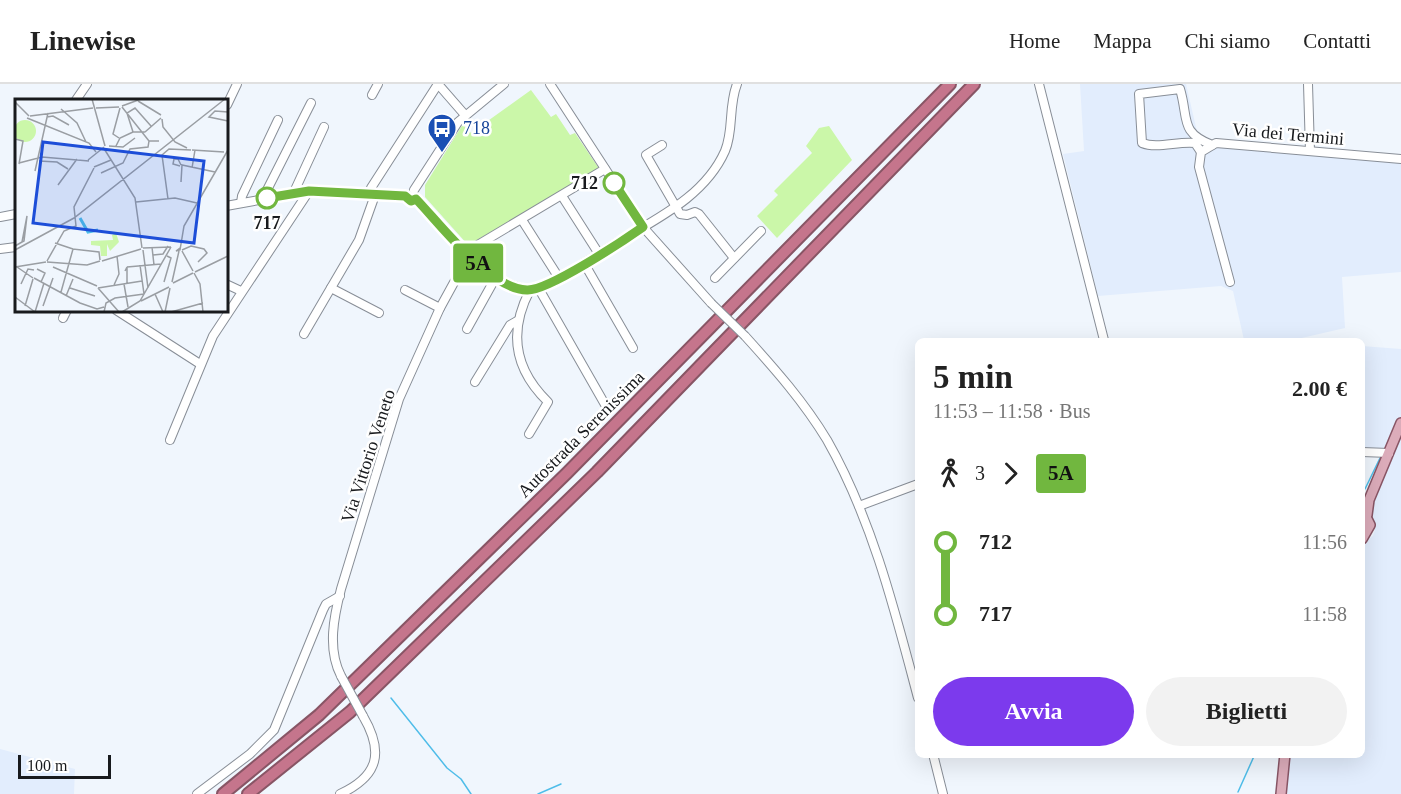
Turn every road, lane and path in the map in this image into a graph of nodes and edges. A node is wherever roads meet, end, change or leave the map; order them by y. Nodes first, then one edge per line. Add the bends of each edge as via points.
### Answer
1 (87, 84) edge
2 (237, 84) edge
3 (378, 84) edge
4 (504, 84) edge
5 (550, 84) edge
6 (737, 84) edge
7 (950, 84) edge
8 (974, 84) edge
9 (1039, 84) edge
10 (1308, 84) edge
11 (441, 85) edge
12 (372, 95) dead end
13 (77, 99) edge
14 (228, 103) edge
15 (311, 103) dead end
16 (465, 115) junction
17 (278, 120) dead end
18 (324, 127) dead end
19 (662, 145) dead end
20 (1212, 145) junction
21 (1310, 151) junction
22 (1201, 152) junction
23 (1401, 159) edge
24 (605, 170) junction
25 (414, 190) junction
26 (309, 191) junction
27 (294, 192) junction
28 (373, 195) junction
29 (405, 196) junction
30 (562, 196) junction
31 (267, 198) junction
32 (416, 199) junction
33 (241, 203) junction
34 (228, 206) edge
35 (676, 206) junction
36 (15, 214) edge
37 (0, 217) edge
38 (522, 219) junction
39 (643, 227) junction
40 (761, 231) dead end
41 (15, 247) edge
42 (0, 249) edge
43 (467, 253) junction
44 (599, 254) junction
45 (734, 258) junction
46 (584, 263) junction
47 (496, 277) junction
48 (560, 278) junction
49 (715, 278) dead end
50 (1230, 282) dead end
51 (228, 285) edge
52 (331, 288) junction
53 (539, 289) junction
54 (405, 290) dead end
55 (530, 290) junction
56 (241, 291) junction
57 (440, 308) junction
58 (119, 312) edge
59 (379, 313) dead end
60 (517, 321) junction
61 (467, 329) dead end
62 (304, 334) dead end
63 (1103, 338) edge
64 (633, 348) dead end
65 (200, 364) junction
66 (475, 382) dead end
67 (607, 408) dead end
68 (1401, 423) edge
69 (529, 434) dead end
70 (170, 440) dead end
71 (1365, 452) edge
72 (1389, 453) junction
73 (915, 484) edge
74 (1365, 502) edge
75 (859, 506) junction
76 (1365, 516) edge
77 (1365, 535) edge
78 (340, 596) junction
79 (915, 686) edge
80 (934, 758) edge
81 (1285, 758) edge
82 (197, 794) edge
83 (223, 794) edge
84 (248, 794) edge
85 (340, 794) edge
86 (944, 794) edge
87 (1281, 794) edge

1 - 13 street
2 - 14 street
3 - 12 street
4 - 16 street
5 - 24 street
6 - 35 street via 730,106 726,149 696,191
7 - 83 highway, Autostrada Serenissima via 525,515 319,715
8 - 84 highway, Autostrada Serenissima via 597,472 350,712
9 - 63 street
10 - 21 street
11 - 16 street
11 - 28 street via 371,188
15 - 31 street via 266,192
16 - 25 street
17 - 33 street
18 - 27 street
19 - 35 street via 646,155
20 - 21 street, Via dei Termini
20 - 22 street, Via dei Termini
20 - 22 street via 1189,132 1180,89 1139,94 1142,143 1148,146 1195,142
21 - 23 street, Via dei Termini
22 - 50 street via 1200,167
24 - 30 street
24 - 39 street
25 - 29 street via 408,190
25 - 32 street
26 - 27 street
26 - 28 street
26 - 56 street
27 - 31 street
28 - 29 street
28 - 52 street via 359,240
29 - 32 street via 408,201
30 - 38 street
30 - 44 street
31 - 33 street
32 - 43 street
33 - 34 street
35 - 39 street
35 - 45 street via 683,215 699,214
36 - 37 street
38 - 43 street
38 - 48 street
39 - 44 street
39 - 75 street, bridge via 786,381 846,476
40 - 45 street
41 - 42 street
43 - 47 street
43 - 57 street, Via Vittorio Veneto
44 - 46 street
45 - 49 street
46 - 48 street
46 - 64 street
47 - 55 street
47 - 61 street
48 - 53 street
51 - 56 street
52 - 59 street
52 - 62 street
53 - 55 street
53 - 67 street
54 - 57 street
55 - 60 street
56 - 65 street
57 - 78 street, Via Vittorio Veneto via 399,399
58 - 65 street
60 - 66 street via 510,325
60 - 69 street via 518,355 548,402
65 - 70 street
68 - 72 main road
71 - 72 street
72 - 74 main road
73 - 75 street
75 - 79 street
76 - 77 main road via 1370,529
78 - 82 street via 323,610 274,730 250,754
78 - 85 street, Via Vittorio Veneto, bridge via 333,637 341,676 374,738 374,762 365,779
80 - 86 street
81 - 87 main road

